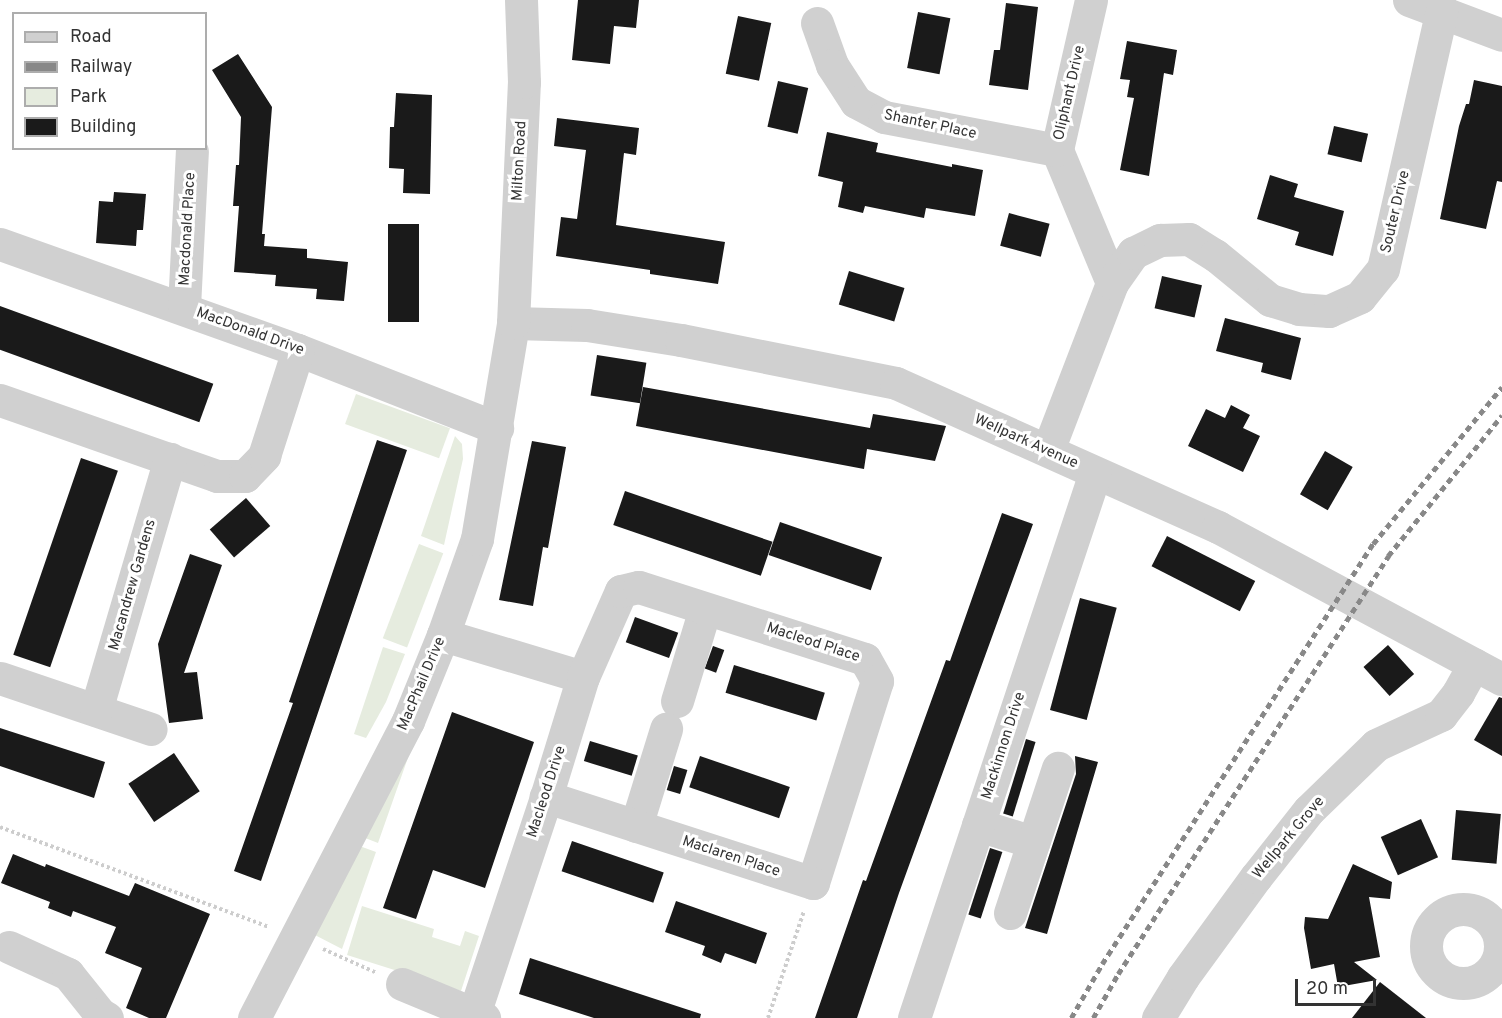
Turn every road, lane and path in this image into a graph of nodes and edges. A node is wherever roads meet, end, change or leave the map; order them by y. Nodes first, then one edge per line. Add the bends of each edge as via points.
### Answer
1 (521, 0) edge
2 (1091, 0) edge
3 (1409, 0) edge
4 (1442, 10) junction
5 (817, 23) dead end
6 (1502, 35) edge
7 (1057, 150) junction
8 (192, 151) dead end
9 (0, 244) edge
10 (1112, 283) junction
11 (184, 307) junction
12 (513, 323) junction
13 (298, 350) junction
14 (0, 400) edge
15 (497, 428) junction
16 (1048, 450) junction
17 (170, 459) junction
18 (1095, 473) junction
19 (639, 586) joint
20 (705, 609) junction
21 (443, 635) junction
22 (1488, 671) edge
23 (583, 677) junction
24 (0, 678) edge
25 (96, 710) junction
26 (151, 729) dead end
27 (1058, 768) dead end
28 (546, 797) junction
29 (978, 825) junction
30 (636, 826) junction
31 (0, 827) edge
32 (1033, 842) junction
33 (813, 883) junction
34 (1010, 914) dead end
35 (294, 936) junction
36 (9, 948) dead end
37 (402, 984) joint
38 (479, 1016) edge
39 (107, 1018) edge
40 (254, 1018) edge
41 (768, 1018) edge
42 (914, 1018) edge
43 (1158, 1018) edge

1 - 12 street, Milton Road via 524,82
2 - 7 street, Oliphant Drive
3 - 4 street
4 - 6 street
4 - 10 street, Souter Drive via 1383,269 1360,297 1329,311 1299,309 1270,300 1189,238 1160,240 1133,253
5 - 7 street, Shanter Place via 832,65 856,102 884,117
7 - 10 street, Oliphant Drive
8 - 11 street, Macdonald Place
9 - 11 street, MacDonald Drive
10 - 16 street, Souter Drive
11 - 13 street, MacDonald Drive
12 - 15 street, MacPhail Drive
12 - 16 street, Wellpark Avenue via 587,325 896,383
13 - 15 street, MacDonald Drive
13 - 17 street via 264,456 256,468 245,476 217,476
14 - 17 street
15 - 21 street, MacPhail Drive via 477,539
16 - 18 street, Wellpark Avenue
17 - 25 street, Macandrew Gardens
18 - 22 street, Wellpark Avenue via 1218,527
18 - 29 street, Mackinnon Drive
19 - 20 street, Macleod Place
19 - 23 street, Macleod Drive via 621,591
20 - 30 street
20 - 33 street, Macleod Place via 865,659 877,681
21 - 23 street
21 - 35 street, MacPhail Drive via 408,721
22 - 43 street, Wellpark Grove via 1458,693 1441,715 1376,745 1309,810 1183,977
23 - 28 street, Macleod Drive
24 - 25 street
25 - 26 street
27 - 32 street
28 - 30 street, Maclaren Place
28 - 38 street, Macleod Drive
29 - 32 street
29 - 42 street, Mackinnon Drive
30 - 33 street, Maclaren Place
31 - 35 path
32 - 34 street
33 - 41 path
35 - 37 path
35 - 40 street, MacPhail Drive
36 - 39 street via 68,974
37 - 38 street

